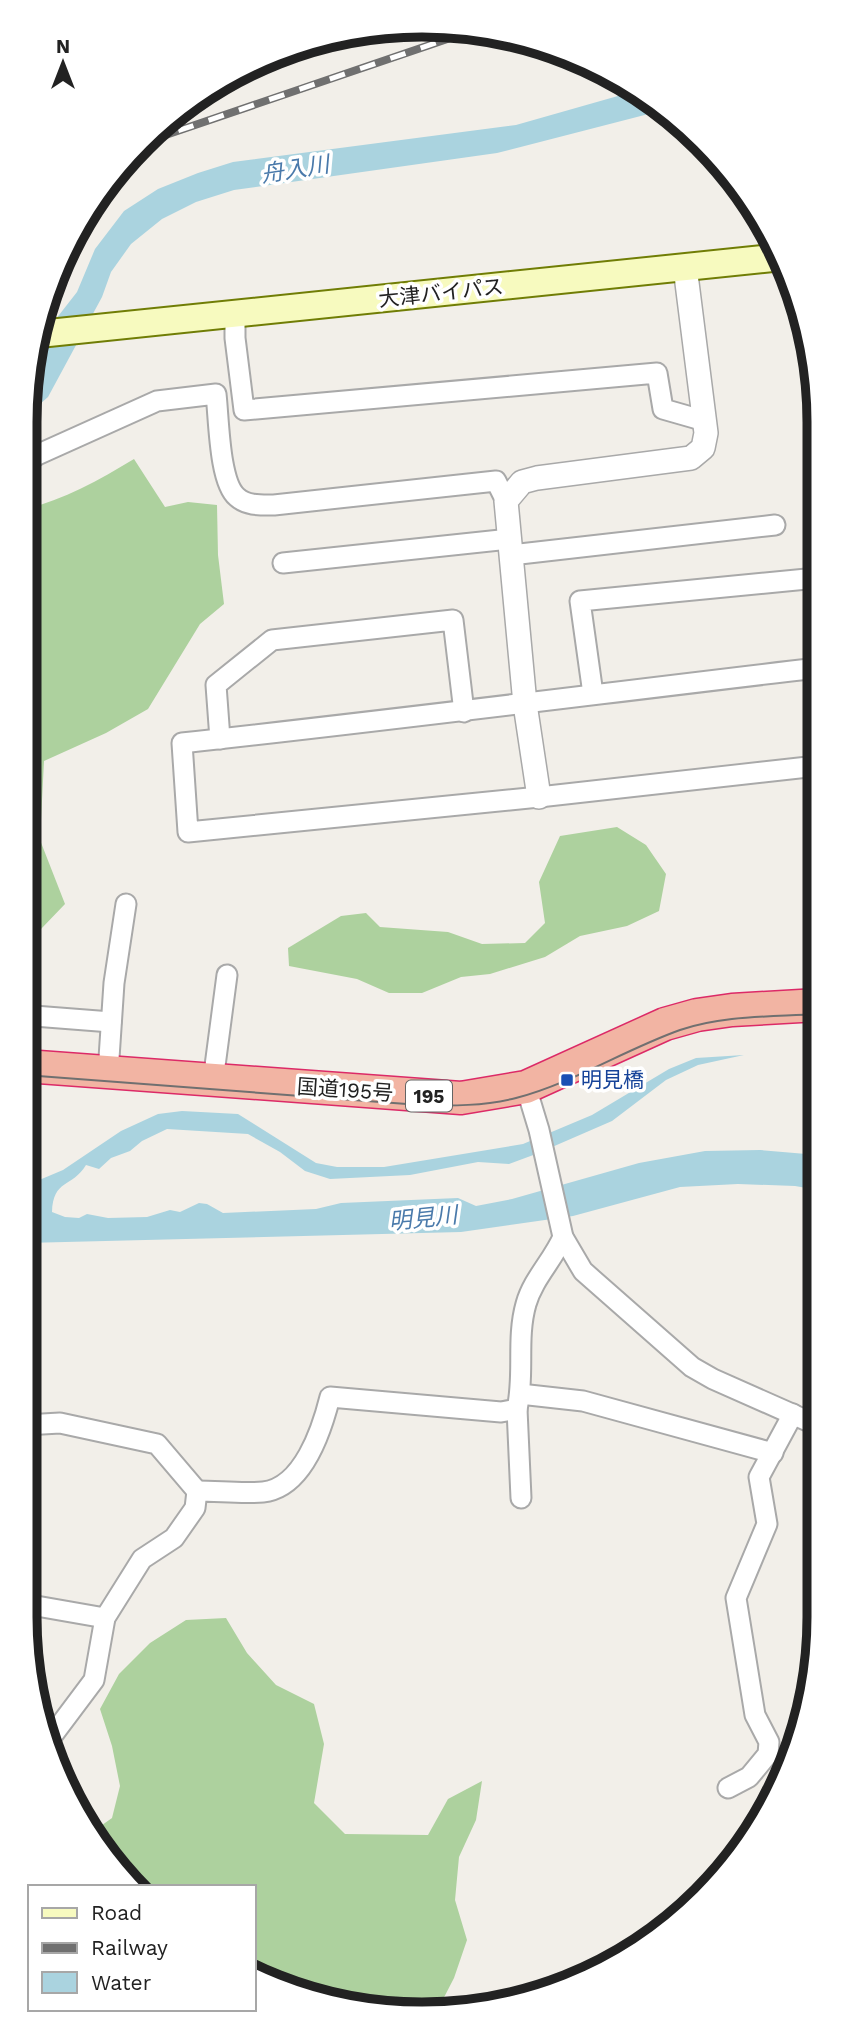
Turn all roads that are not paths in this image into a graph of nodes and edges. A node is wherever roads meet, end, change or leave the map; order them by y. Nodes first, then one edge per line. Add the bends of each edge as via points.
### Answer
1 (771, 258) edge
2 (685, 267) junction
3 (235, 314) junction
4 (47, 333) edge
5 (705, 421) junction
6 (37, 455) edge
7 (506, 501) junction
8 (775, 525) dead end
9 (511, 547) junction
10 (283, 563) dead end
11 (807, 579) edge
12 (807, 669) edge
13 (593, 694) junction
14 (525, 704) junction
15 (464, 712) junction
16 (220, 739) junction
17 (807, 767) edge
18 (539, 797) junction
19 (125, 904) dead end
20 (227, 975) dead end
21 (807, 1006) edge
22 (37, 1016) edge
23 (111, 1022) junction
24 (37, 1067) edge
25 (108, 1073) junction
26 (213, 1081) junction
27 (526, 1087) junction
28 (561, 1230) junction
29 (518, 1402) junction
30 (793, 1414) junction
31 (807, 1420) edge
32 (37, 1424) edge
33 (773, 1453) junction
34 (197, 1490) junction
35 (522, 1498) dead end
36 (37, 1606) edge
37 (105, 1618) junction
38 (55, 1733) edge
39 (728, 1788) dead end

1 - 2 main road, 大津バイパス
2 - 3 main road, 大津バイパス
2 - 5 street
3 - 4 main road, 大津バイパス
3 - 5 street via 244,410 657,373 663,409
5 - 7 street via 703,448 691,457 537,478 522,482
6 - 7 street via 157,401 216,394 226,478 232,492 247,503 274,505 496,481
7 - 9 street
8 - 9 street
9 - 10 street
9 - 14 street
11 - 13 street via 580,601
12 - 13 street
13 - 14 street
14 - 15 street
14 - 18 street
15 - 16 street
15 - 16 street via 453,620 272,640 216,685
16 - 18 street via 182,743 188,832
17 - 18 street
19 - 23 street
20 - 26 street
21 - 27 highway, 国道195号 / 195 via 732,1010 665,1024
22 - 23 street
23 - 25 street
24 - 25 highway, 国道195号 / 195
25 - 26 highway, 国道195号 / 195
26 - 27 highway, 国道195号 / 195 via 461,1098
27 - 28 street
28 - 29 street via 557,1251 526,1302
28 - 30 street via 583,1271 692,1367
29 - 33 street via 583,1401
29 - 34 street via 501,1412 330,1397 306,1460 286,1482 266,1492
29 - 35 street
30 - 31 street
30 - 33 street
32 - 34 street via 60,1423 157,1444
33 - 39 street via 759,1477 767,1524 736,1598 755,1715 769,1742 768,1754 749,1777
34 - 37 street via 195,1508 174,1538 142,1559
36 - 37 street
37 - 38 street via 94,1680

